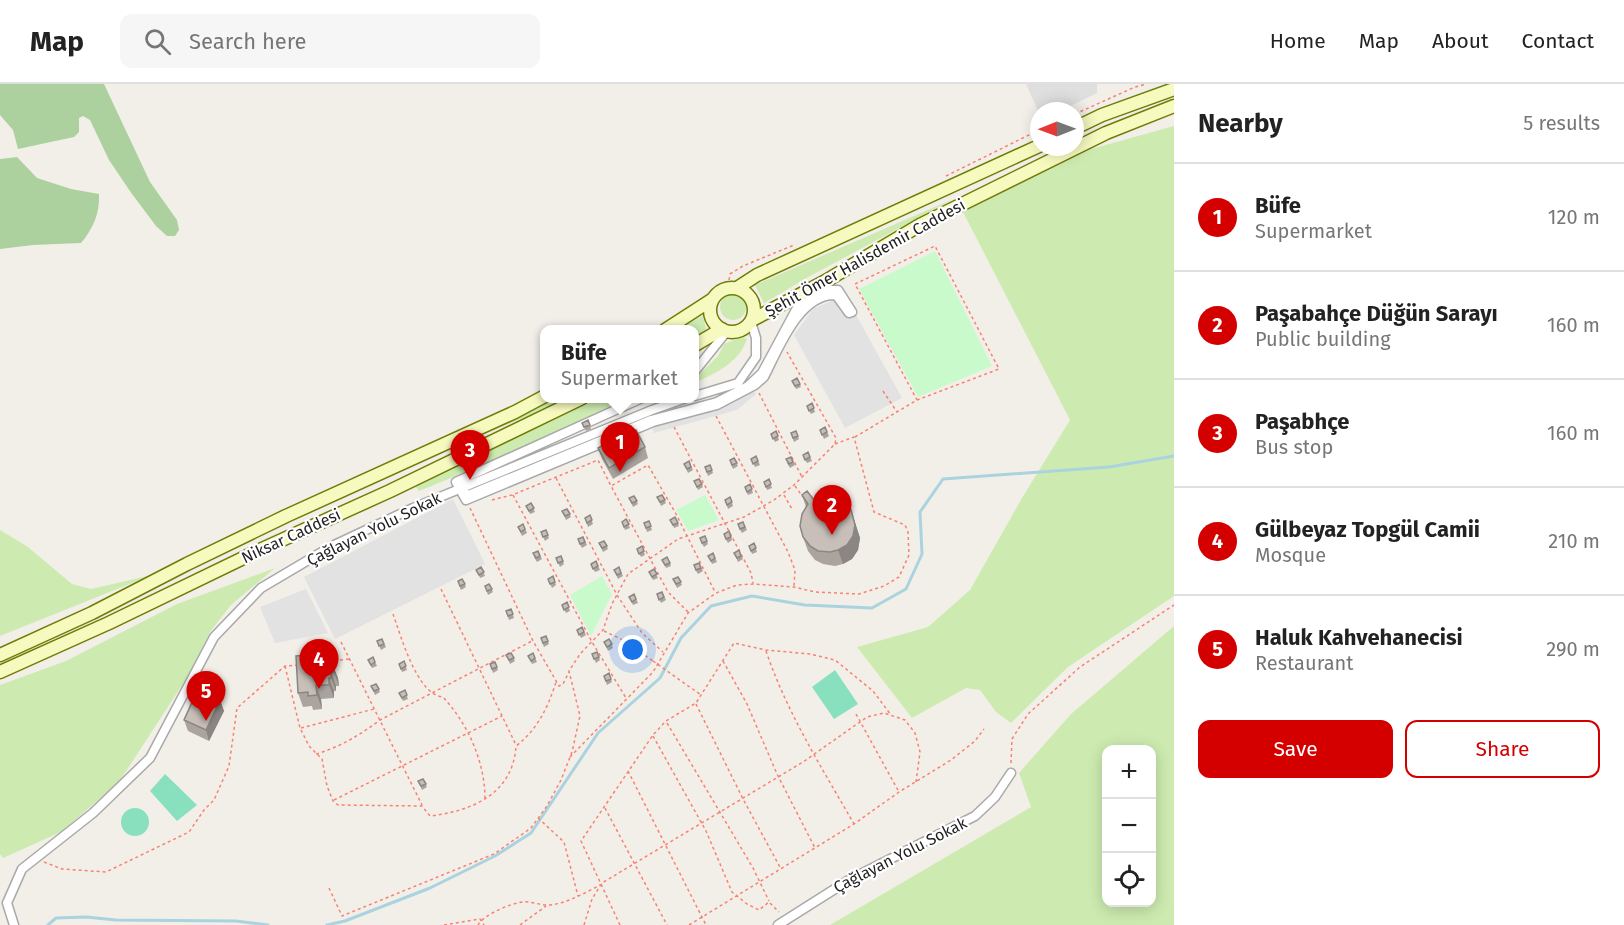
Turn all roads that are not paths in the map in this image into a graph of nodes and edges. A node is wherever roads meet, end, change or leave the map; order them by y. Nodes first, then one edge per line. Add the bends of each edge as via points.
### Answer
1 (1174, 89) edge
2 (1174, 106) edge
3 (1084, 124) edge
4 (1030, 150) edge
5 (737, 288) junction
6 (713, 299) junction
7 (751, 321) junction
8 (673, 325) edge
9 (724, 330) junction
10 (699, 343) edge
11 (699, 365) edge
12 (699, 395) edge
13 (540, 399) edge
14 (574, 403) edge
15 (633, 403) edge
16 (674, 403) edge
17 (461, 488) junction
18 (0, 654) edge
19 (0, 672) edge
20 (1011, 773) road end
21 (14, 925) edge
22 (778, 925) edge

1 - 3 main road
2 - 7 main road, Şehit Ömer Halisdemir Caddesi via 1106,133 920,225
4 - 5 main road, Şehit Ömer Halisdemir Caddesi via 757,275
5 - 6 main road via 723,289
5 - 7 main road via 753,300
6 - 8 main road
6 - 9 main road via 710,312
7 - 9 main road via 739,331
7 - 12 street via 756,357 738,382
9 - 10 main road
9 - 11 street
13 - 18 main road, Niksar Caddesi via 236,540 92,614
14 - 19 main road, Niksar Caddesi
15 - 17 street, Çağlayan Yolu Sokak via 456,482
16 - 17 street, Çağlayan Yolu Sokak
17 - 17 street, Çağlayan Yolu Sokak via 466,496 651,420 717,402 748,386 762,373 797,308 826,290 838,290 852,312 836,294 827,294 802,309 764,377 711,407 653,422 466,500
17 - 21 street, Çağlayan Yolu Sokak via 332,546 261,588 214,637 150,758 93,813 22,869 7,903
20 - 22 street, Çağlayan Yolu Sokak via 995,797 975,816 849,879

